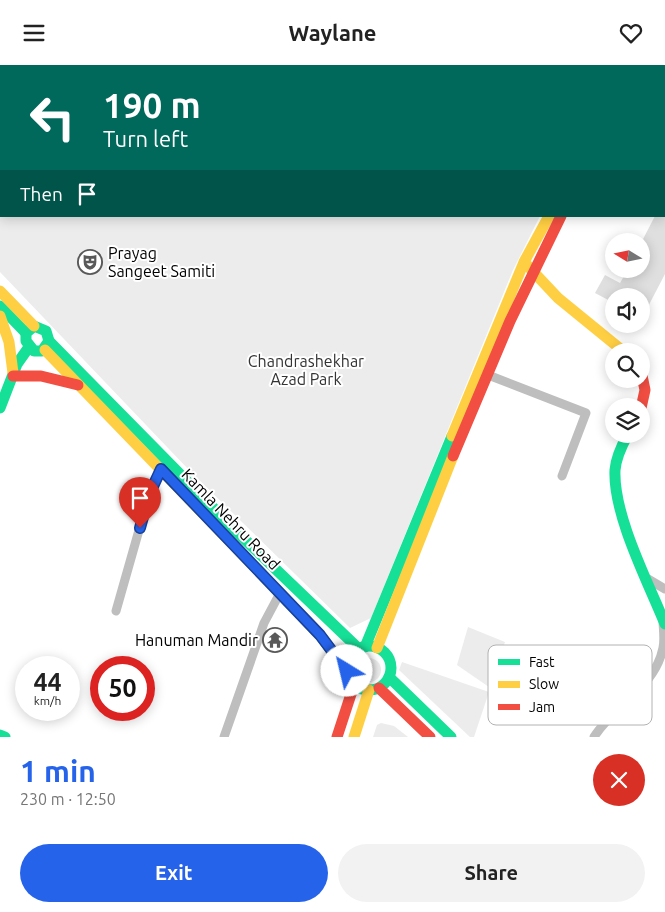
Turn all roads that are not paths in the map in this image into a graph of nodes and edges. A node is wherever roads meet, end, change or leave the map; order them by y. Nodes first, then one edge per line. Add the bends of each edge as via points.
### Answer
1 (548, 217) edge
2 (560, 217) edge
3 (524, 262) junction
4 (532, 271) junction
5 (0, 291) edge
6 (0, 306) edge
7 (0, 316) edge
8 (30, 329) junction
9 (613, 343) edge
10 (40, 347) junction
11 (483, 373) junction
12 (13, 376) junction
13 (78, 385) junction
14 (0, 408) edge
15 (623, 443) edge
16 (161, 469) junction
17 (562, 475) dead end
18 (648, 579) junction
19 (665, 589) edge
20 (280, 593) junction
21 (116, 611) dead end
22 (664, 622) edge
23 (362, 648) junction
24 (378, 648) junction
25 (347, 671) junction
26 (652, 673) edge
27 (389, 677) junction
28 (354, 685) junction
29 (374, 689) junction
30 (603, 725) edge
31 (0, 735) edge
32 (5, 737) edge
33 (224, 737) edge
34 (337, 737) edge
35 (354, 737) edge
36 (430, 737) edge
37 (451, 737) edge
38 (594, 737) edge

1 - 3 main road
2 - 4 main road
3 - 4 main road
3 - 11 main road
4 - 9 main road via 558,298
4 - 11 main road
5 - 8 main road
6 - 8 main road
7 - 12 main road via 9,342
8 - 10 main road via 26,341
8 - 10 main road via 46,331
10 - 12 main road via 33,359
10 - 13 main road, Kamla Nehru Road
10 - 23 main road, Kamla Nehru Road via 339,632
11 - 17 street via 586,413
11 - 23 main road
11 - 24 main road
12 - 13 main road via 41,376
12 - 14 main road
13 - 16 main road, Kamla Nehru Road
15 - 18 main road via 614,471 619,506
16 - 20 main road, Kamla Nehru Road
16 - 21 street via 149,495
18 - 19 street
18 - 22 main road
20 - 25 main road, Kamla Nehru Road via 320,635
20 - 33 street via 264,623
22 - 26 street via 663,648
23 - 24 main road
23 - 25 main road via 350,657
24 - 27 main road via 388,657
25 - 28 main road
27 - 29 main road
27 - 37 main road
28 - 29 main road
28 - 34 main road
29 - 35 main road
29 - 36 main road
30 - 38 street
31 - 32 main road

